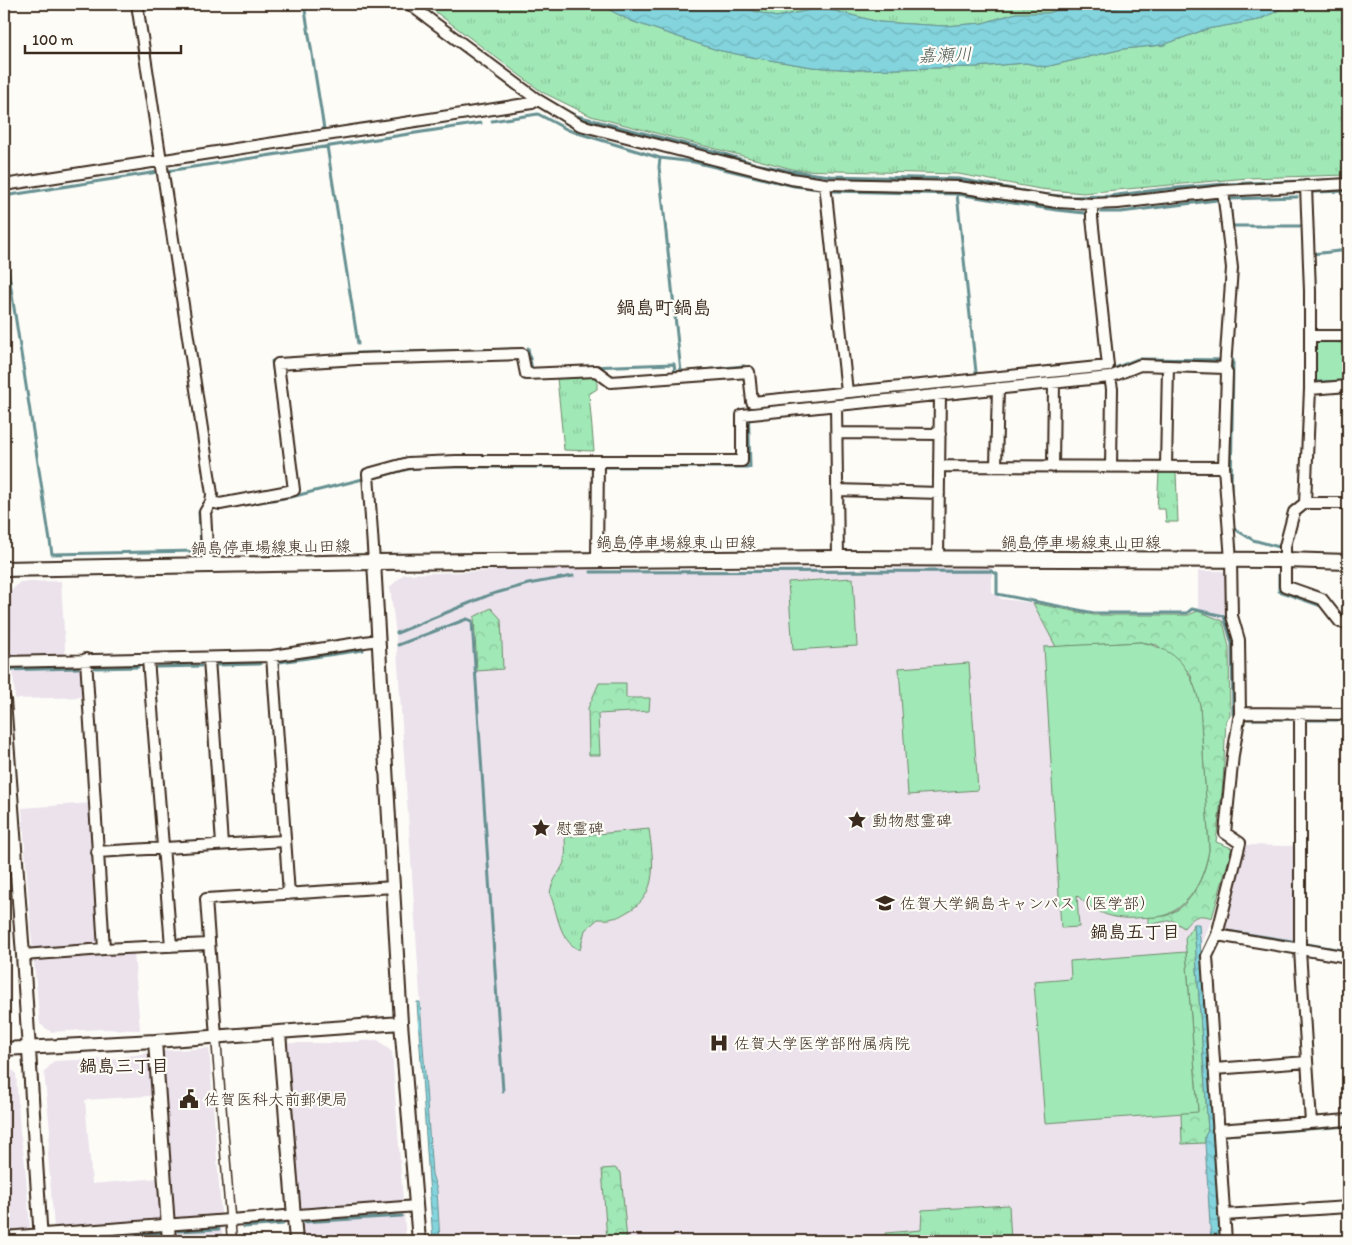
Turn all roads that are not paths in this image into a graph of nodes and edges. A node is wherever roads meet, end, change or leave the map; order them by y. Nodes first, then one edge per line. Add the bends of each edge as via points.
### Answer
1 (137, 4) edge
2 (409, 4) edge
3 (538, 100) junction
4 (161, 161) junction
5 (825, 184) junction
6 (1348, 184) edge
7 (4, 185) edge
8 (1306, 186) junction
9 (1223, 192) junction
10 (1092, 204) junction
11 (1310, 336) junction
12 (1348, 336) edge
13 (1226, 363) junction
14 (1168, 366) junction
15 (1110, 378) junction
16 (1054, 383) junction
17 (1348, 386) edge
18 (998, 388) junction
19 (1310, 388) junction
20 (847, 392) junction
21 (940, 394) junction
22 (836, 405) junction
23 (837, 433) junction
24 (940, 434) junction
25 (598, 461) junction
26 (940, 466) junction
27 (996, 466) junction
28 (1053, 466) junction
29 (1111, 467) junction
30 (1166, 467) junction
31 (1224, 467) junction
32 (837, 490) junction
33 (940, 492) junction
34 (211, 502) junction
35 (1305, 503) junction
36 (1348, 503) edge
37 (838, 558) junction
38 (938, 559) junction
39 (597, 560) junction
40 (1231, 560) junction
41 (1285, 560) junction
42 (374, 562) junction
43 (1348, 562) edge
44 (208, 565) junction
45 (4, 569) edge
46 (1348, 624) edge
47 (378, 640) junction
48 (272, 656) junction
49 (86, 659) junction
50 (148, 659) junction
51 (209, 659) junction
52 (4, 662) edge
53 (4, 700) edge
54 (1240, 713) junction
55 (1300, 714) junction
56 (1348, 714) edge
57 (8, 823) edge
58 (284, 841) junction
59 (222, 844) junction
60 (163, 849) junction
61 (97, 852) junction
62 (394, 888) junction
63 (289, 894) junction
64 (1217, 935) junction
65 (208, 944) junction
66 (171, 946) junction
67 (104, 949) junction
68 (1300, 950) junction
69 (23, 955) junction
70 (1348, 957) edge
71 (401, 1023) junction
72 (279, 1033) junction
73 (216, 1037) junction
74 (155, 1041) junction
75 (28, 1047) junction
76 (4, 1048) edge
77 (1307, 1062) junction
78 (1214, 1069) junction
79 (1348, 1120) edge
80 (1311, 1123) junction
81 (1218, 1130) junction
82 (417, 1206) junction
83 (1348, 1207) edge
84 (294, 1215) junction
85 (1224, 1215) junction
86 (231, 1220) junction
87 (168, 1224) junction
88 (4, 1237) edge
89 (41, 1238) edge
90 (169, 1241) edge
91 (232, 1241) edge
92 (296, 1241) edge
93 (419, 1241) edge
94 (1226, 1241) edge

1 - 4 street
2 - 3 street
3 - 4 street
3 - 5 street via 580,125
4 - 7 street
4 - 34 street
5 - 10 street via 959,187
5 - 20 street
6 - 8 street
8 - 9 street
8 - 11 street
9 - 10 street
9 - 13 street via 1232,268
10 - 20 street via 1108,366
11 - 12 street
11 - 19 street
13 - 14 street
13 - 31 street
14 - 15 street via 1140,365
14 - 30 street
15 - 16 street
15 - 29 street
16 - 18 street
16 - 28 street
17 - 19 street
18 - 21 street
18 - 27 street
19 - 35 street
20 - 34 street via 752,402 749,372 611,382 596,371 526,374 522,354 278,364 294,490 220,504
21 - 22 street
21 - 24 street
22 - 23 street
22 - 25 street via 742,415 742,461
23 - 24 street
23 - 32 street
24 - 26 street
25 - 39 street
25 - 42 street via 408,463 368,474
26 - 27 street
26 - 33 street
27 - 28 street
28 - 29 street
29 - 30 street
30 - 31 street
31 - 40 street
32 - 33 street
32 - 37 street
33 - 38 street
34 - 44 street via 205,512
35 - 36 street
35 - 41 street via 1294,512 1285,546
37 - 38 main road, 鍋島停車場線東山田線
37 - 39 main road, 鍋島停車場線東山田線
38 - 40 main road, 鍋島停車場線東山田線
39 - 42 main road, 鍋島停車場線東山田線
40 - 41 main road, 鍋島停車場線東山田線
40 - 54 street via 1232,616 1239,640
41 - 43 main road, 鍋島停車場線東山田線
41 - 46 street via 1285,586 1322,599 1340,622
42 - 44 main road, 鍋島停車場線東山田線
42 - 47 street
44 - 45 main road, 鍋島停車場線東山田線
47 - 48 street
47 - 62 street
48 - 51 street
48 - 58 street
49 - 50 street
49 - 52 street
49 - 61 street
50 - 51 street
50 - 60 street
51 - 59 street
53 - 57 street
54 - 55 street
54 - 64 street via 1225,833 1240,843
55 - 56 street
55 - 68 street
57 - 69 street
58 - 59 street
58 - 63 street
59 - 60 street
60 - 61 street
60 - 66 street
61 - 67 street
62 - 63 street
62 - 71 street
63 - 65 street via 206,899
64 - 68 street
64 - 78 street via 1207,956
65 - 66 street
65 - 73 street
66 - 67 street
67 - 69 street
68 - 70 street
68 - 77 street
69 - 75 street
71 - 72 street
71 - 82 street
72 - 73 street
72 - 84 street
73 - 74 street
73 - 86 street
74 - 75 street
74 - 87 street
75 - 76 street
75 - 89 street
77 - 78 street
77 - 80 street
78 - 81 street
79 - 80 street
80 - 81 street
81 - 85 street
82 - 84 street
82 - 93 street
83 - 85 street
84 - 86 street
84 - 92 street
85 - 94 street
86 - 87 street
86 - 91 street
87 - 89 street
87 - 90 street
88 - 89 street

